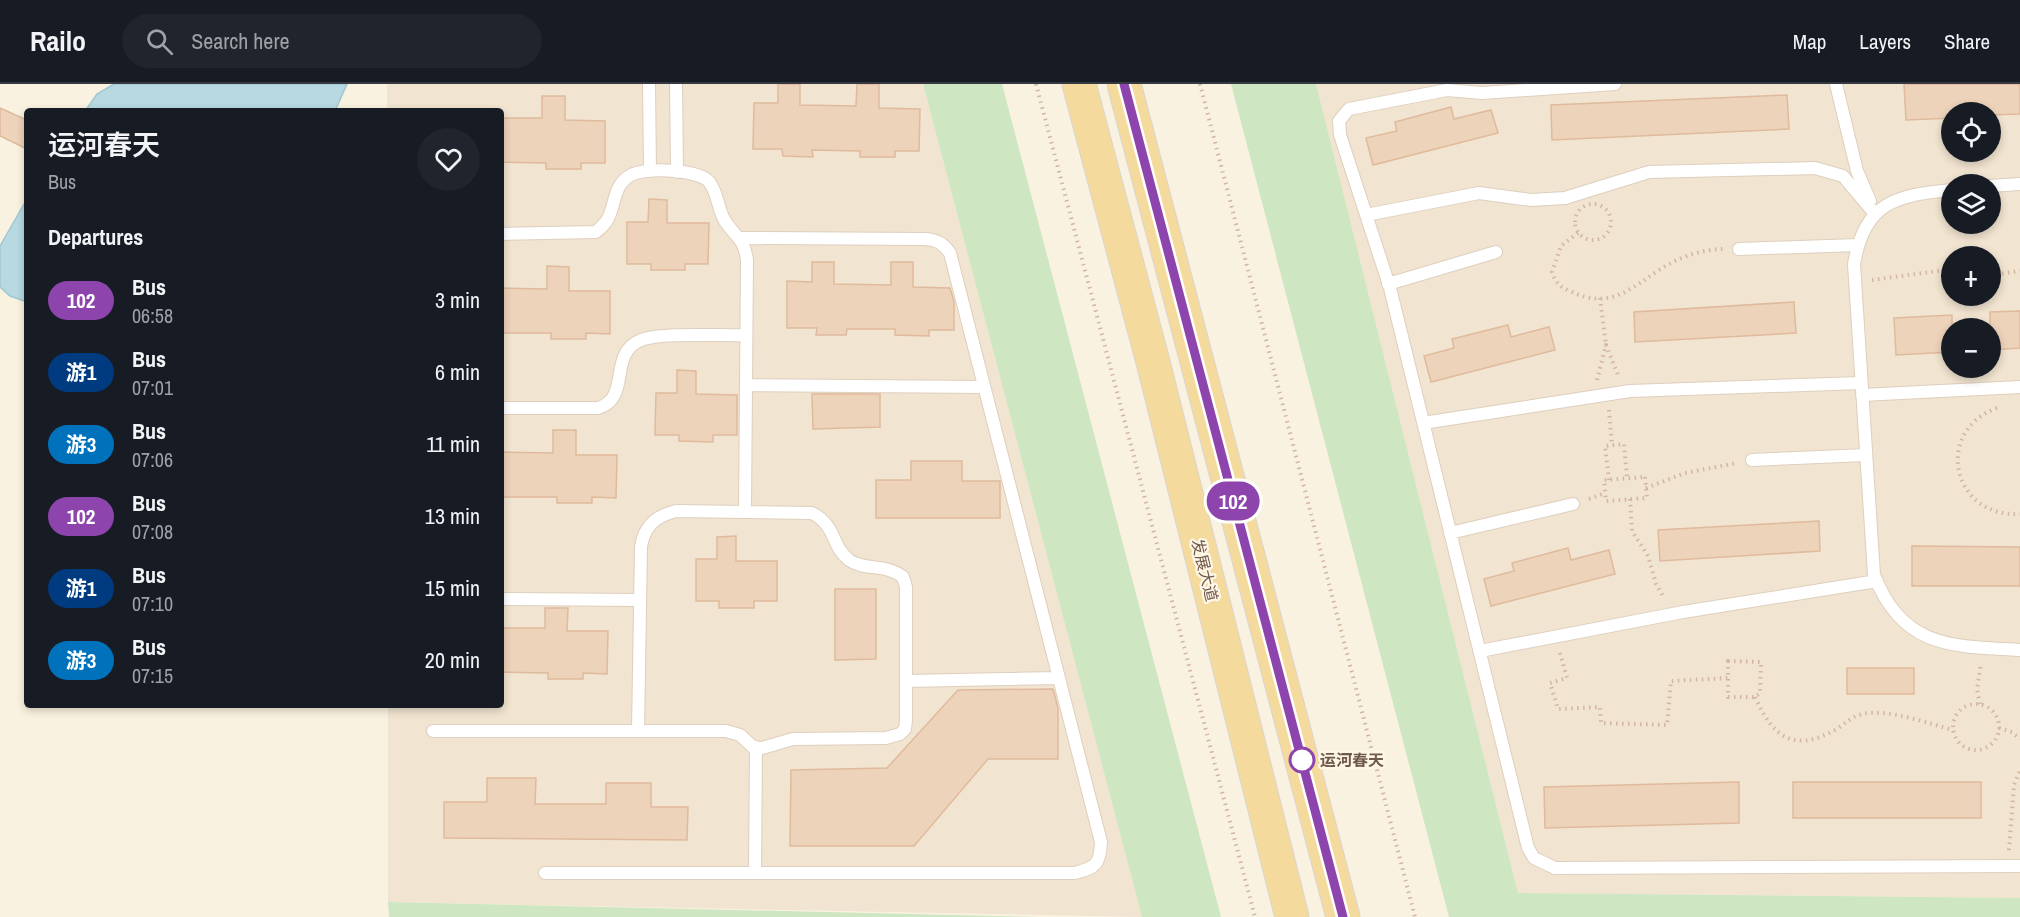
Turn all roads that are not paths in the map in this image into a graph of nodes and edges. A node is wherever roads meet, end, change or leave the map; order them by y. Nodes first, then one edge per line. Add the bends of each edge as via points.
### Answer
1 (649, 84) edge
2 (676, 84) edge
3 (1080, 84) edge
4 (1124, 84) edge
5 (1615, 84) edge
6 (1836, 84) edge
7 (650, 171) junction
8 (677, 172) junction
9 (2020, 184) edge
10 (2001, 185) edge
11 (1941, 191) edge
12 (1875, 214) junction
13 (1366, 215) junction
14 (504, 234) edge
15 (741, 238) junction
16 (1857, 245) junction
17 (1739, 249) road end
18 (1496, 252) dead end
19 (1388, 284) junction
20 (746, 335) junction
21 (746, 385) junction
22 (984, 387) junction
23 (2020, 387) edge
24 (1862, 389) junction
25 (504, 408) edge
26 (1423, 423) junction
27 (1866, 455) junction
28 (1752, 460) road end
29 (1573, 504) dead end
30 (745, 511) junction
31 (1450, 533) junction
32 (1877, 582) junction
33 (504, 599) edge
34 (639, 600) junction
35 (2020, 650) edge
36 (1480, 651) junction
37 (1059, 678) junction
38 (906, 681) junction
39 (433, 731) dead end
40 (638, 731) junction
41 (756, 747) junction
42 (2014, 866) edge
43 (545, 873) dead end
44 (755, 873) junction
45 (1292, 917) edge
46 (1343, 917) edge

1 - 7 lane
2 - 8 lane
3 - 45 main road, 发展大道
4 - 46 main road
5 - 13 lane via 1482,93 1447,90 1349,109 1339,121 1340,135
6 - 12 lane via 1857,171
7 - 8 lane
7 - 14 lane via 630,176 621,184 610,214 596,232
8 - 15 lane via 702,175 709,181 725,220
9 - 10 lane
11 - 12 lane via 1918,193
12 - 13 lane via 1843,176 1815,168 1649,172 1565,198 1531,200 1479,193
12 - 16 lane via 1863,228
13 - 19 lane
15 - 20 lane via 747,260
15 - 22 lane via 936,240 945,245
16 - 17 lane
16 - 24 lane via 1854,282
18 - 19 lane
19 - 26 lane
20 - 21 lane
20 - 25 lane via 641,340 621,361 617,393 606,406
21 - 22 lane
21 - 30 lane
22 - 37 lane
23 - 24 lane
24 - 26 lane via 1625,392
24 - 27 lane
26 - 31 lane
27 - 28 lane
27 - 32 lane
29 - 31 lane
30 - 34 lane via 676,511 651,523 643,532
30 - 38 lane via 812,513 822,518 843,555 852,562 884,567 903,577
31 - 36 lane
32 - 35 lane via 1886,602 1923,637
32 - 36 lane via 1683,612
33 - 34 lane
34 - 40 lane
36 - 42 lane via 1528,848 1543,864 1556,868
37 - 38 lane
37 - 44 lane via 1101,842 1100,858 1093,868 1075,873
38 - 41 lane via 906,720 900,734 886,738 793,739
39 - 40 lane
40 - 41 lane via 726,731 740,735
41 - 44 lane
43 - 44 lane

